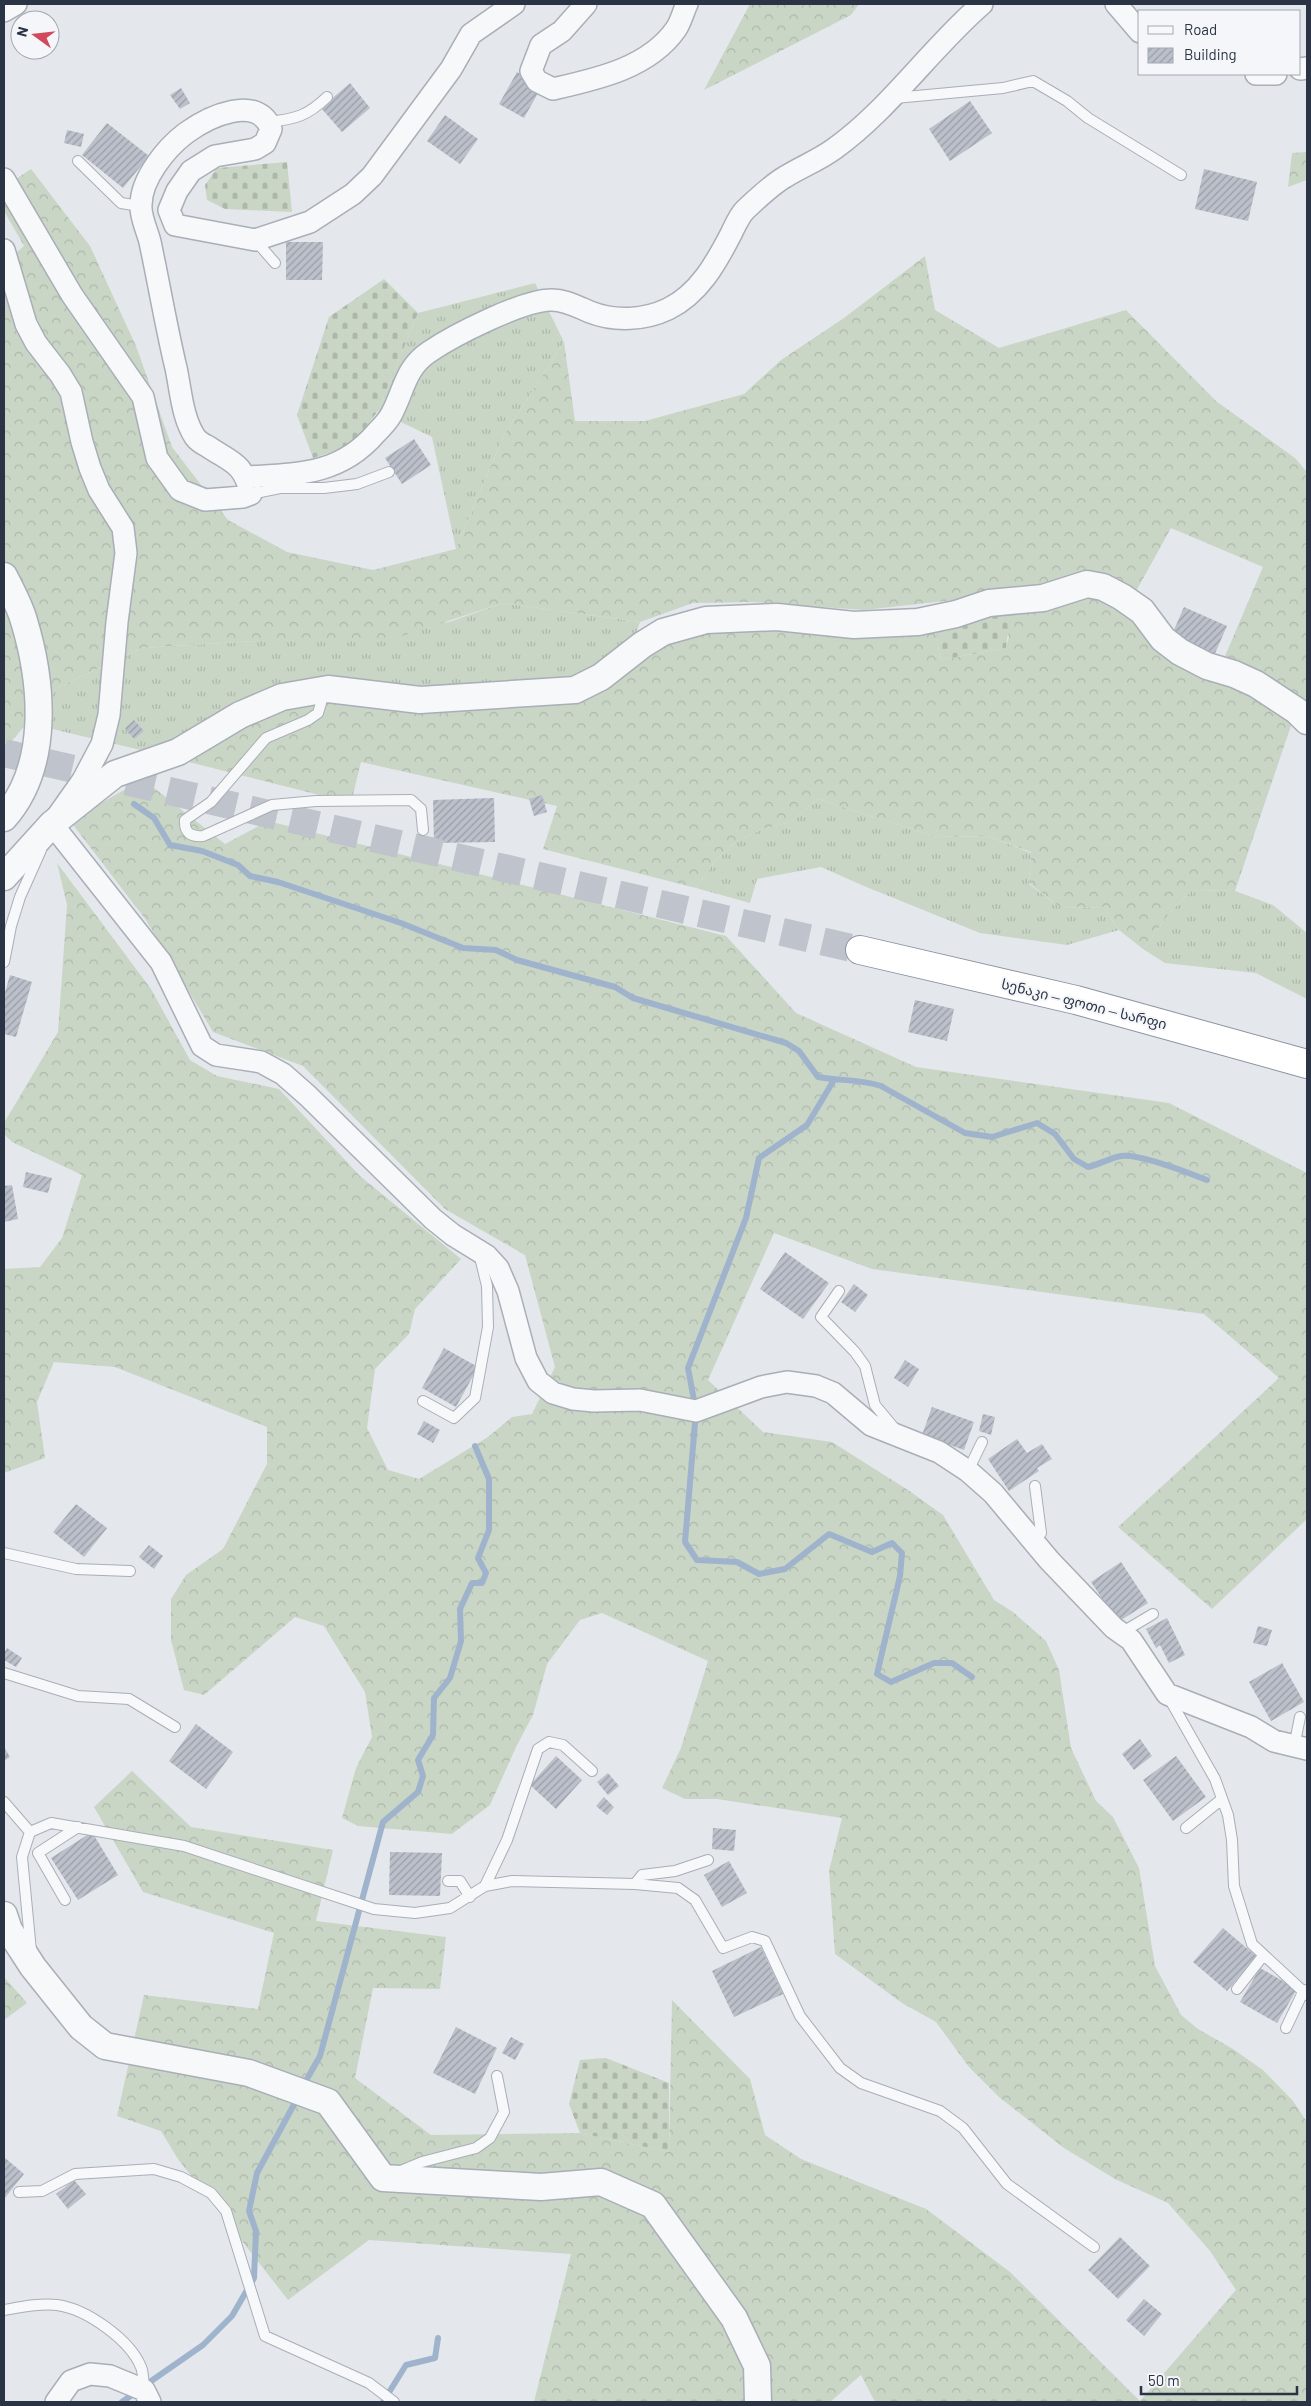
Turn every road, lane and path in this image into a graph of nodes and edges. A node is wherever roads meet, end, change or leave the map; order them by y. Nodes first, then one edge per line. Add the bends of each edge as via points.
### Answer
1 (16, 4) edge
2 (514, 4) edge
3 (586, 4) edge
4 (687, 4) edge
5 (982, 4) edge
6 (1116, 4) edge
7 (4, 11) edge
8 (1138, 30) edge
9 (327, 97) dead end
10 (889, 98) junction
11 (268, 122) junction
12 (78, 161) dead end
13 (1181, 175) dead end
14 (4, 179) edge
15 (140, 206) junction
16 (255, 240) junction
17 (4, 250) edge
18 (275, 263) dead end
19 (389, 472) dead end
20 (249, 485) junction
21 (4, 576) edge
22 (318, 689) junction
23 (1307, 721) edge
24 (4, 818) edge
25 (52, 824) junction
26 (423, 830) dead end
27 (4, 877) edge
28 (860, 950) tunnel mouth
29 (4, 962) edge
30 (1307, 1064) edge
31 (478, 1250) junction
32 (839, 1291) dead end
33 (423, 1401) dead end
34 (909, 1441) junction
35 (982, 1442) dead end
36 (968, 1471) junction
37 (1035, 1486) dead end
38 (1032, 1539) junction
39 (4, 1553) edge
40 (130, 1571) dead end
41 (1153, 1614) dead end
42 (1121, 1633) junction
43 (4, 1673) edge
44 (1167, 1694) junction
45 (1300, 1717) dead end
46 (175, 1727) dead end
47 (1300, 1748) edge
48 (592, 1770) dead end
49 (1222, 1800) junction
50 (4, 1802) edge
51 (78, 1827) junction
52 (1186, 1828) dead end
53 (30, 1832) junction
54 (708, 1860) dead end
55 (448, 1881) dead end
56 (635, 1884) junction
57 (485, 1886) junction
58 (470, 1897) junction
59 (65, 1900) dead end
60 (4, 1915) edge
61 (1263, 1956) junction
62 (33, 1967) junction
63 (1237, 1989) dead end
64 (1306, 1993) edge
65 (1286, 2028) dead end
66 (497, 2076) dead end
67 (383, 2178) junction
68 (18, 2192) dead end
69 (1094, 2246) dead end
70 (4, 2310) edge
71 (147, 2396) edge
72 (56, 2402) edge
73 (394, 2402) edge
74 (758, 2402) edge

1 - 7 street
2 - 16 street via 471,34 451,69 366,182 353,194 310,222
3 - 4 street via 562,31 541,46 531,71 537,81 553,89 605,77 647,58 676,29
5 - 10 street
6 - 8 street
9 - 11 lane via 311,112 292,119
10 - 13 lane via 1003,88 1033,80
10 - 20 street via 834,150 782,178 743,212 710,273 670,308 640,317 611,318 570,303 550,300 506,311 429,352 412,366 390,417 349,458 324,469
11 - 15 street via 252,110 237,111 218,114 186,132 153,170
11 - 16 street via 271,129 265,143 255,149 215,156 191,171 169,210 175,225
12 - 15 lane via 121,203
14 - 20 street via 72,295 142,398 157,458 180,490 205,500 243,497
15 - 20 street via 150,240 183,408 196,439 236,464
16 - 18 lane
17 - 25 street via 26,324 71,392 90,468 123,528 126,553 109,715 102,744 83,780
19 - 20 lane via 357,484 324,488
21 - 24 street via 24,620 39,710 35,752 27,783
22 - 23 street via 420,700 575,690 601,677 663,632 706,620 777,618 854,625 918,622 988,603 1043,598 1087,584 1103,587 1142,611 1163,639 1180,652 1256,684
22 - 25 street via 265,704 178,752 115,774
22 - 26 lane via 321,704 318,712 308,720 266,738 211,802 185,820 187,833 194,837 203,836 272,805 316,801 411,800 421,809
25 - 27 street
25 - 29 lane via 20,897
25 - 31 street via 161,962 202,1046 216,1055 261,1062 283,1074 433,1219
28 - 30 highway, სენაკი — ფოთი — სარფი via 1076,1000
31 - 33 lane via 487,1286 488,1327 475,1398 454,1418
31 - 34 street via 498,1268 508,1291 526,1358 538,1381 553,1394 587,1400 640,1400 696,1411 761,1387 787,1382 816,1386 833,1394 870,1425
32 - 34 lane via 821,1317 865,1366 875,1405
34 - 36 street via 939,1452
35 - 36 lane
36 - 38 street via 993,1493
37 - 38 lane via 1041,1533
38 - 42 street
39 - 40 lane via 76,1569
41 - 42 lane
42 - 44 street via 1142,1654
43 - 46 lane via 78,1696 129,1700
44 - 47 street via 1251,1727 1274,1741
44 - 49 lane via 1215,1779
45 - 47 lane
48 - 57 lane via 563,1745 549,1742 538,1749 507,1840
49 - 52 lane
49 - 61 lane via 1232,1840 1234,1886 1252,1944
50 - 53 lane
51 - 53 lane via 51,1823
51 - 58 lane via 184,1846 374,1909 424,1912 450,1908
51 - 59 lane via 38,1853
53 - 62 lane via 22,1857
54 - 56 lane via 675,1871 642,1876
55 - 58 lane via 460,1881
56 - 57 lane via 512,1881
56 - 69 lane via 678,1888 695,1900 723,1948 752,1937 765,1941 800,2016 840,2068 861,2083 940,2111 963,2128 1007,2184
57 - 58 lane
60 - 62 street via 8,1930
61 - 63 lane
61 - 64 lane
62 - 67 street via 81,2028 105,2046 249,2073 328,2102
64 - 65 lane
66 - 67 lane via 504,2112 490,2138 476,2148 422,2162
67 - 74 street via 541,2187 601,2182 653,2205 734,2318 757,2366
68 - 73 lane via 42,2191 75,2174 154,2169 181,2177 211,2193 226,2211 265,2336 369,2383
70 - 71 lane via 58,2306 77,2311 112,2332 134,2351 143,2370
71 - 72 street via 110,2376 90,2374 71,2381

